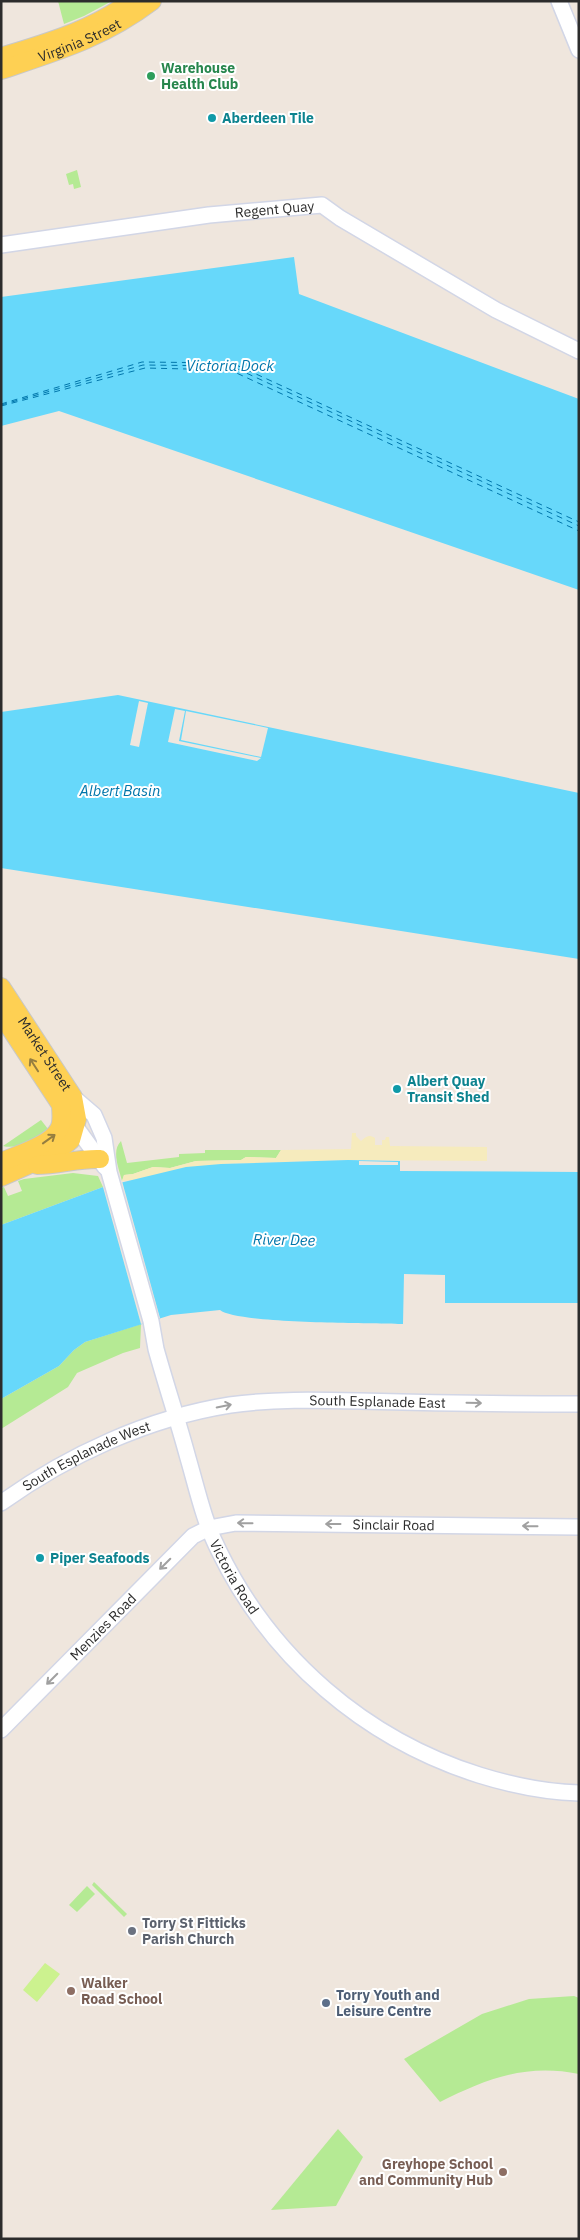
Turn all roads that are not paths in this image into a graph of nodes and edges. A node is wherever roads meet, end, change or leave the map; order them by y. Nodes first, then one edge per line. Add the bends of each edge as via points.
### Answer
1 (131, 1) edge
2 (152, 1) edge
3 (559, 1) edge
4 (579, 50) edge
5 (1, 57) edge
6 (1, 70) edge
7 (1, 246) edge
8 (579, 351) edge
9 (1, 987) edge
10 (1, 1014) edge
11 (67, 1101) junction
12 (96, 1119) junction
13 (80, 1135) junction
14 (1, 1162) edge
15 (30, 1164) junction
16 (105, 1166) junction
17 (1, 1177) edge
18 (579, 1404) edge
19 (176, 1417) junction
20 (1, 1503) edge
21 (579, 1527) edge
22 (209, 1528) junction
23 (1, 1730) edge
24 (579, 1793) edge

1 - 5 main road, Virginia Street via 97,23
2 - 6 main road, Virginia Street via 124,22 96,36
3 - 4 street
7 - 8 street, Regent Quay via 209,215 322,205 446,281
9 - 11 main road, Market Street
11 -> 10 main road, Market Street
11 - 12 street, Victoria Road
11 - 13 main road via 77,1119
14 -> 11 main road via 57,1133
12 - 13 street
12 - 16 street, Victoria Road via 104,1138
13 - 15 main road
13 - 16 street, Victoria Road
15 - 16 main road via 52,1165 82,1158
15 - 17 main road
16 - 19 street, Victoria Road
19 -> 18 street, South Esplanade East via 231,1405 291,1401
19 - 20 street, South Esplanade West via 85,1452 37,1478
19 - 22 street, Victoria Road
21 -> 22 street, Sinclair Road via 236,1523
22 -> 23 street, Menzies Road via 193,1536
22 - 24 street, Victoria Road via 237,1585 270,1632 312,1676 361,1718 422,1753 455,1767 530,1789

